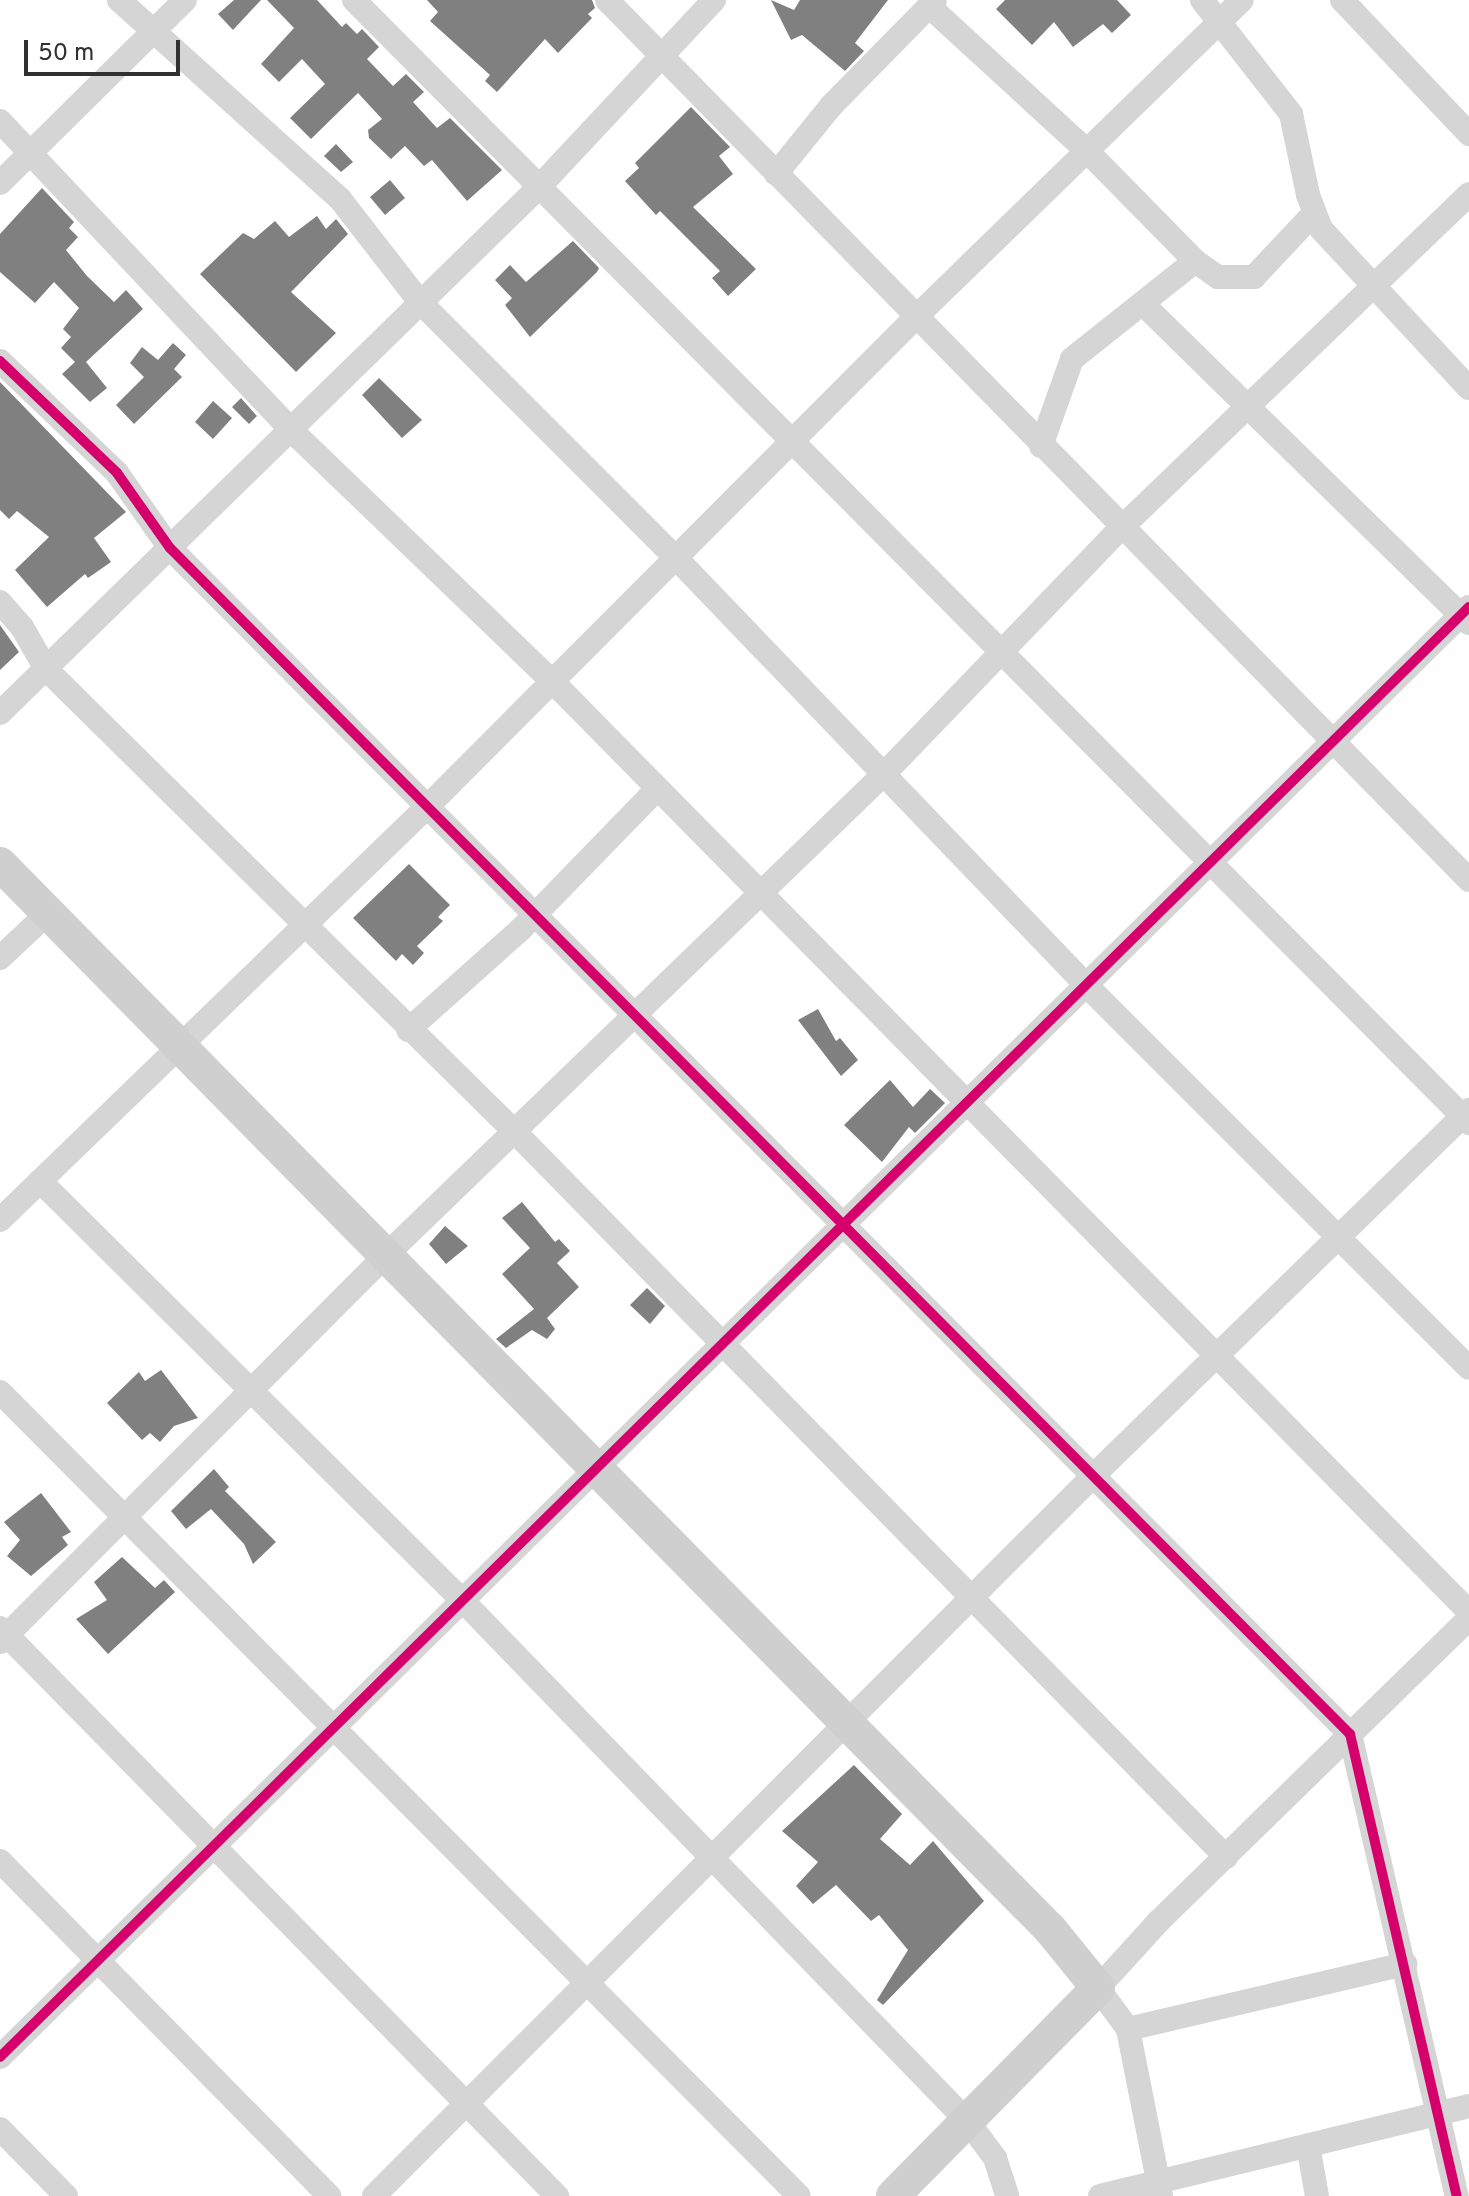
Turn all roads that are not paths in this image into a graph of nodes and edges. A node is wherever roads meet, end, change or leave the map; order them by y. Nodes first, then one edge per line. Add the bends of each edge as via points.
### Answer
1 (119, 0) edge
2 (185, 0) edge
3 (354, 0) edge
4 (607, 0) edge
5 (714, 0) edge
6 (1202, 0) edge
7 (1242, 0) edge
8 (1342, 0) edge
9 (933, 4) edge
10 (1219, 18) junction
11 (152, 33) junction
12 (664, 57) junction
13 (0, 121) edge
14 (1469, 134) edge
15 (32, 151) junction
16 (1088, 152) junction
17 (776, 174) junction
18 (0, 183) edge
19 (540, 186) junction
20 (1469, 194) edge
21 (1314, 213) junction
22 (1195, 261) junction
23 (1368, 286) junction
24 (420, 302) junction
25 (1145, 306) junction
26 (919, 314) junction
27 (0, 361) edge
28 (1469, 388) edge
29 (1246, 406) junction
30 (290, 429) junction
31 (794, 441) junction
32 (1041, 446) junction
33 (1120, 529) junction
34 (170, 548) junction
35 (677, 559) junction
36 (0, 602) edge
37 (1466, 615) edge
38 (1001, 648) junction
39 (46, 669) junction
40 (553, 682) junction
41 (0, 713) edge
42 (1333, 739) junction
43 (884, 774) junction
44 (657, 789) junction
45 (429, 805) junction
46 (1210, 861) junction
47 (0, 864) edge
48 (1469, 880) edge
49 (760, 896) junction
50 (48, 913) junction
51 (537, 913) junction
52 (303, 926) junction
53 (0, 958) edge
54 (1087, 986) junction
55 (639, 1015) junction
56 (408, 1030) junction
57 (177, 1046) junction
58 (966, 1103) junction
59 (1467, 1117) edge
60 (514, 1131) junction
61 (40, 1181) junction
62 (0, 1220) edge
63 (843, 1223) junction
64 (1338, 1234) junction
65 (383, 1258) junction
66 (724, 1344) junction
67 (1218, 1358) junction
68 (1469, 1368) edge
69 (253, 1389) junction
70 (0, 1392) edge
71 (594, 1469) junction
72 (1093, 1476) junction
73 (122, 1517) junction
74 (970, 1599) junction
75 (462, 1600) junction
76 (1469, 1612) edge
77 (1469, 1619) edge
78 (2, 1635) edge
79 (847, 1725) junction
80 (332, 1726) junction
81 (1350, 1734) junction
82 (215, 1849) junction
83 (1226, 1857) junction
84 (710, 1860) junction
85 (0, 1861) edge
86 (99, 1959) junction
87 (1405, 1964) junction
88 (586, 1981) junction
89 (1098, 1988) junction
90 (1128, 2029) junction
91 (0, 2057) edge
92 (469, 2105) junction
93 (1469, 2106) edge
94 (1438, 2113) junction
95 (969, 2123) junction
96 (0, 2129) edge
97 (1308, 2145) junction
98 (1160, 2188) edge
99 (66, 2196) edge
100 (329, 2196) edge
101 (374, 2196) edge
102 (557, 2196) edge
103 (799, 2196) edge
104 (893, 2196) edge
105 (1007, 2196) edge
106 (1100, 2196) edge
107 (1317, 2196) edge
108 (1457, 2196) edge

1 - 11 street
2 - 11 street
3 - 19 street
4 - 12 street
5 - 12 street
6 - 10 street
7 - 10 street
8 - 14 street
9 - 16 street
9 - 17 street via 831,106
10 - 16 street
10 - 21 street via 1291,114
11 - 15 street
11 - 24 street via 340,199
12 - 17 street
12 - 19 street
13 - 15 street
15 - 18 street
15 - 30 street
16 - 22 street
16 - 26 street
17 - 26 street
19 - 24 street
19 - 31 street
20 - 23 street
21 - 22 street via 1248,280 1218,277
21 - 23 street
22 - 25 street
23 - 28 street
23 - 29 street
24 - 30 street
24 - 35 street
25 - 29 street
25 - 32 street via 1072,359
26 - 31 street
26 - 32 street
27 - 34 street via 117,473
29 - 33 street
29 - 37 street
30 - 34 street
30 - 40 street
31 - 35 street
31 - 38 street
32 - 33 street
33 - 38 street
33 - 42 street
34 - 39 street
34 - 45 street
35 - 40 street
35 - 43 street
36 - 39 street
37 - 42 street
38 - 43 street
38 - 46 street
39 - 41 street
39 - 52 street
40 - 44 street
40 - 45 street
42 - 46 street
42 - 48 street
43 - 49 street
43 - 54 street
44 - 49 street
44 - 51 street
45 - 51 street
45 - 52 street
46 - 54 street
46 - 59 street
47 - 50 street
49 - 55 street
49 - 58 street
50 - 53 street
50 - 57 street
51 - 55 street
51 - 56 street
52 - 56 street
52 - 57 street
54 - 58 street
54 - 64 street
55 - 60 street
55 - 63 street
56 - 60 street
57 - 61 street
57 - 65 street
58 - 63 street
58 - 67 street
59 - 64 street
60 - 65 street
60 - 66 street
61 - 62 street
61 - 69 street
63 - 66 street
63 - 72 street
64 - 67 street
64 - 68 street
65 - 69 street
65 - 71 street
66 - 71 street
66 - 74 street
67 - 72 street
67 - 76 street
69 - 73 street
69 - 75 street
70 - 73 street
71 - 75 street
71 - 79 street
72 - 74 street
72 - 81 street
73 - 78 street
73 - 80 street
74 - 79 street
74 - 83 street
75 - 80 street
75 - 84 street
77 - 81 street
78 - 82 street
79 - 84 street
79 - 89 street via 1050,1929
80 - 82 street
80 - 88 street
81 - 83 street
81 - 87 street
82 - 86 street
82 - 92 street
83 - 89 street
84 - 88 street
84 - 95 street
85 - 86 street
86 - 91 street
86 - 100 street
87 - 90 street
87 - 94 street
88 - 92 street
88 - 103 street
89 - 90 street
89 - 95 street
90 - 98 street
92 - 101 street
92 - 102 street
93 - 94 street
94 - 97 street
94 - 108 street
95 - 104 street
95 - 105 street via 995,2158
96 - 99 street
97 - 98 street
97 - 107 street
98 - 106 street

